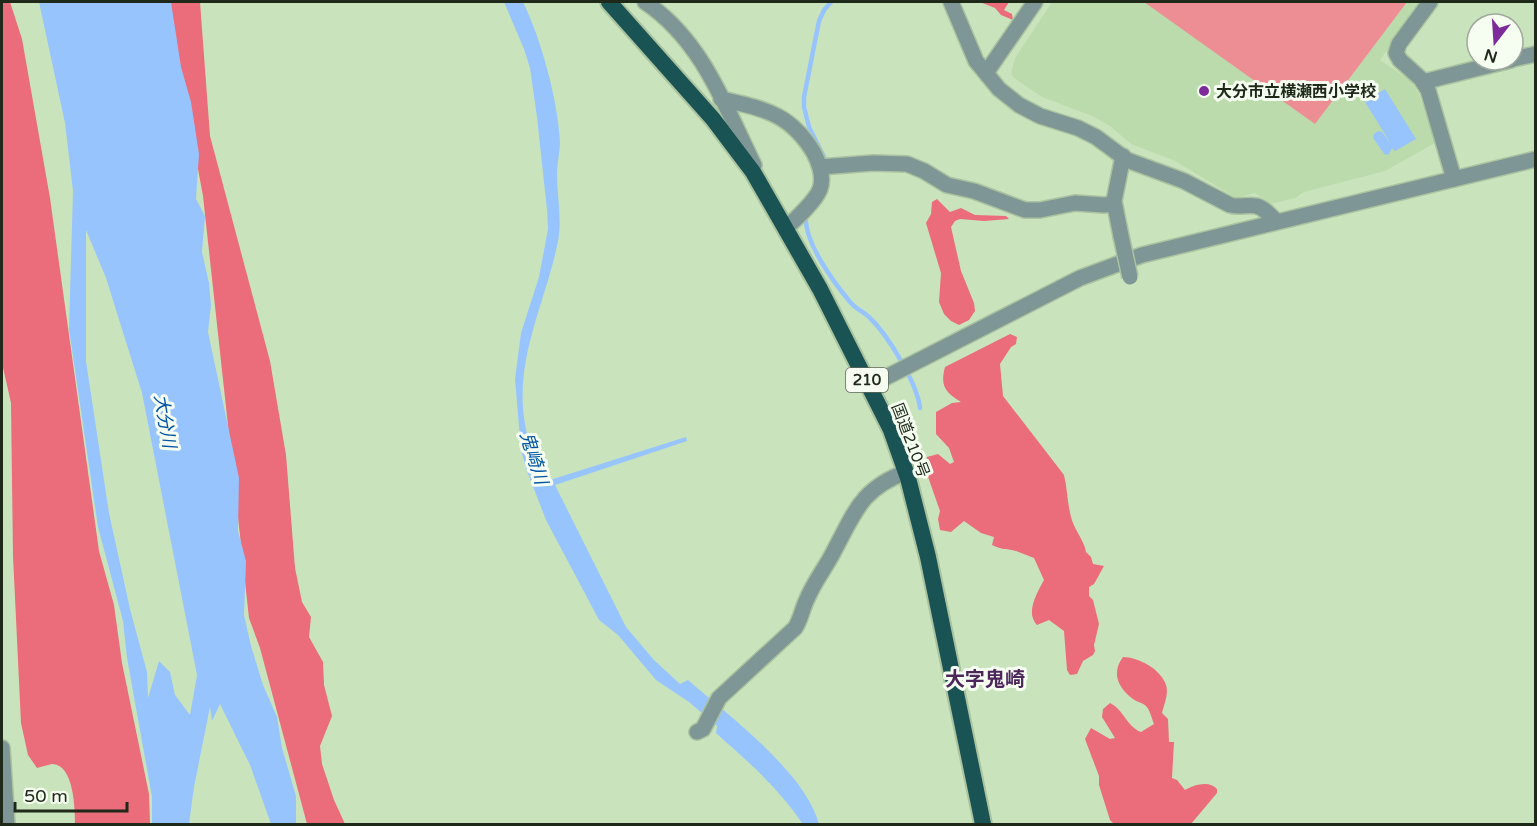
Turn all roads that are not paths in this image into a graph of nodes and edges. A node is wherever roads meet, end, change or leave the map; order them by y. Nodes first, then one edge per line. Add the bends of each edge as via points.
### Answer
1 (609, 2) edge
2 (645, 2) edge
3 (951, 2) edge
4 (1035, 2) edge
5 (1430, 2) edge
6 (1465, 72) edge
7 (986, 73) junction
8 (1423, 82) junction
9 (721, 99) junction
10 (1123, 156) junction
11 (1536, 159) edge
12 (820, 167) junction
13 (1454, 179) junction
14 (771, 200) junction
15 (1114, 204) junction
16 (1276, 222) junction
17 (786, 228) junction
18 (1130, 277) dead end
19 (869, 386) junction
20 (906, 472) junction
21 (700, 731) dead end
22 (2, 748) edge
23 (7, 825) edge
24 (983, 825) edge

1 - 14 highway, 国道210号 / 210 via 717,124
2 - 9 street via 666,16 689,41
3 - 7 street via 976,61
4 - 7 street
5 - 8 street via 1396,50 1397,58
6 - 8 street
7 - 10 street via 1029,112 1078,128
8 - 13 street
9 - 12 street via 754,107 788,122 807,142
9 - 14 street
10 - 15 street
10 - 16 street via 1230,205 1260,207
11 - 13 street
12 - 15 street via 908,164 947,185 1025,210 1075,203
12 - 17 street via 819,191
13 - 16 street
14 - 17 highway, 国道210号 / 210
15 - 18 street, bridge
16 - 19 street via 1185,243 1105,268
17 - 19 highway, 国道210号 / 210
19 - 20 highway, 国道210号 / 210
20 - 21 street via 880,483 863,500 809,594 800,621 716,701
20 - 24 highway, 国道210号 / 210 via 930,565
22 - 23 street

